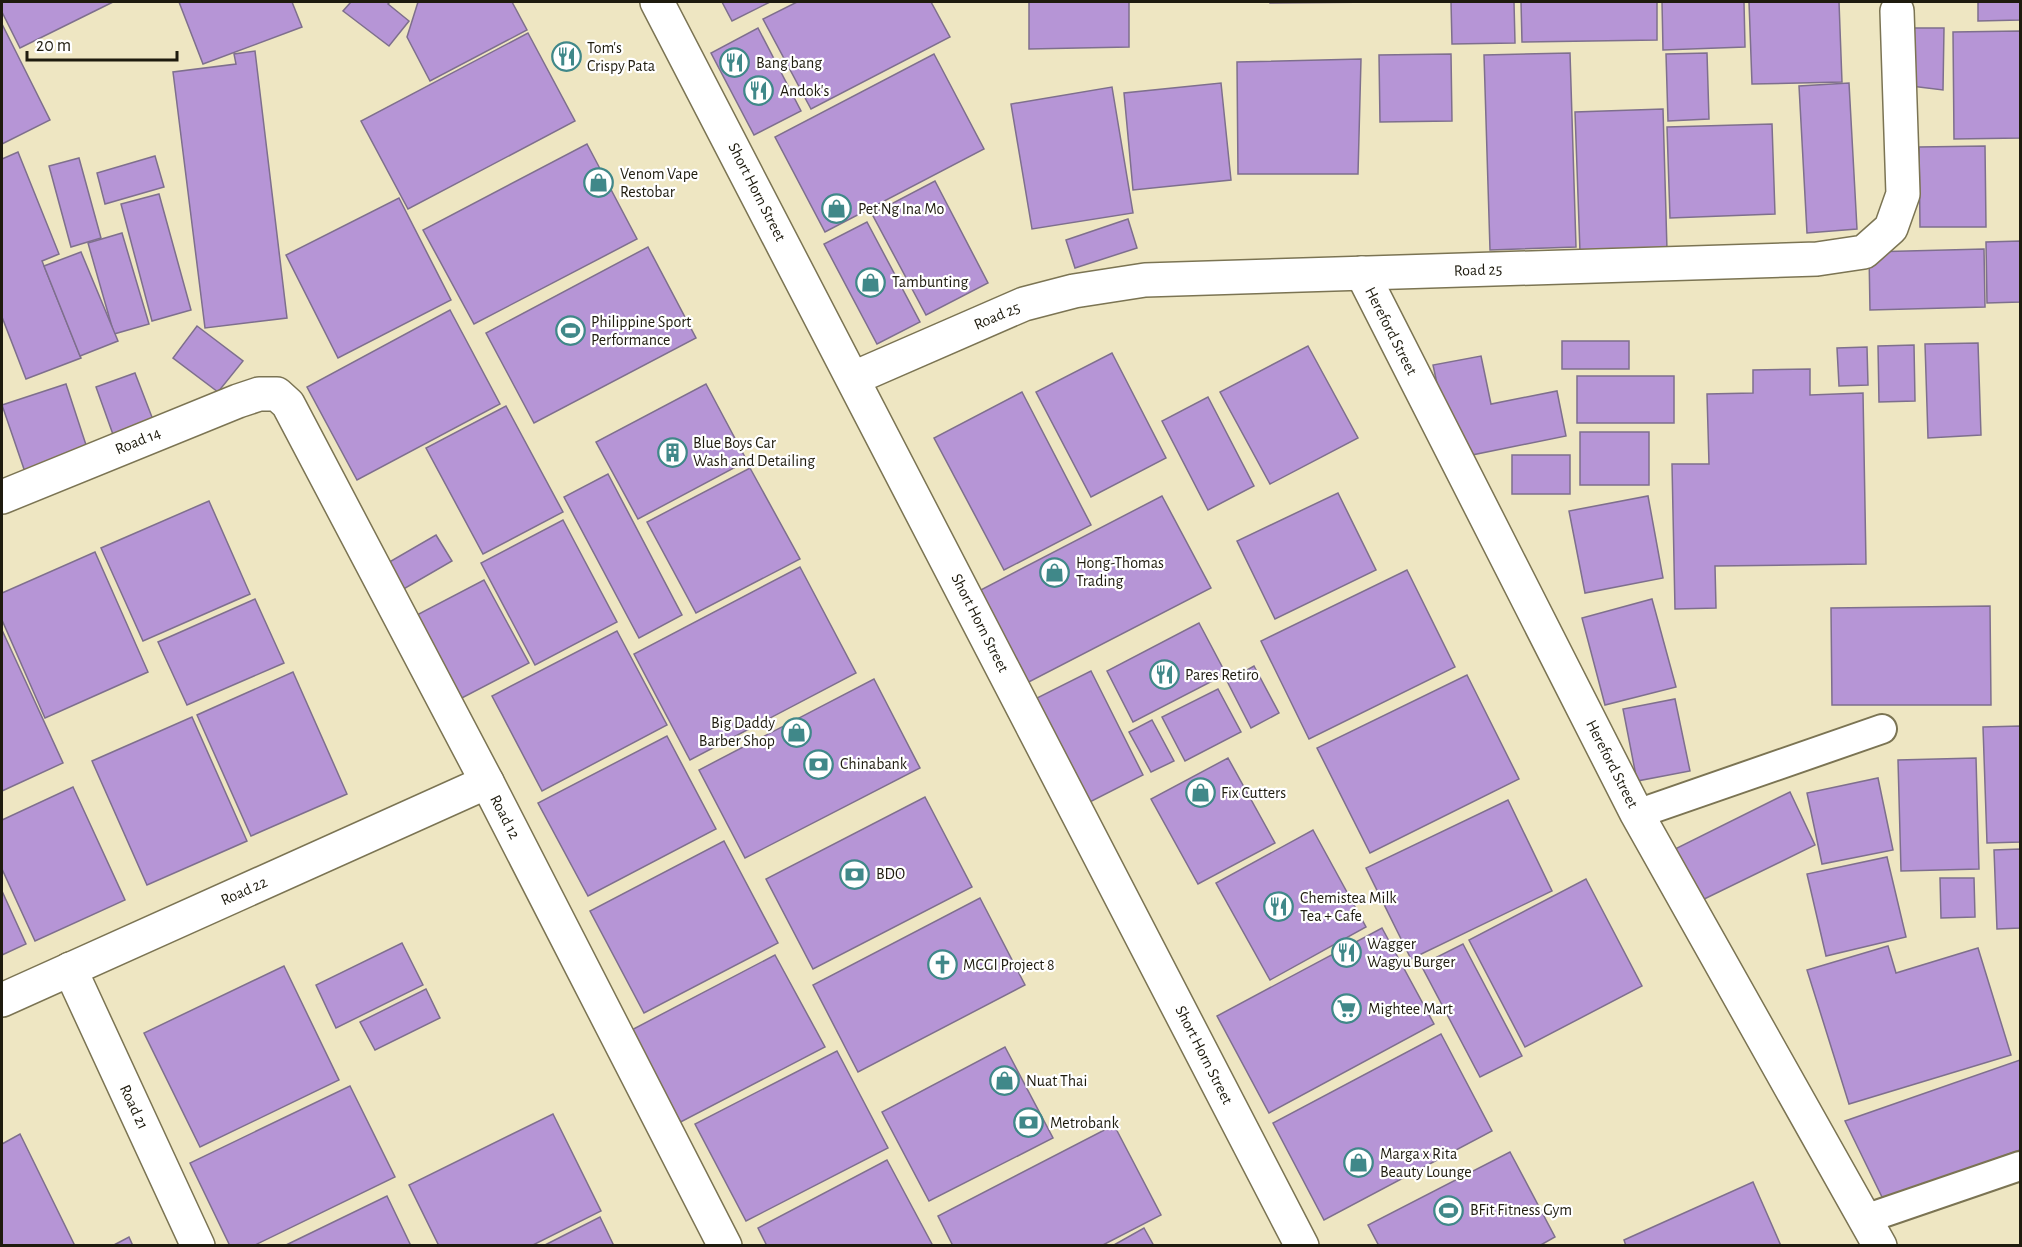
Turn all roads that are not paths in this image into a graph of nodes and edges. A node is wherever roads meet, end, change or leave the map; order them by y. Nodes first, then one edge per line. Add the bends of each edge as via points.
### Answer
1 (657, 2) edge
2 (1897, 11) dead end
3 (1362, 273) junction
4 (854, 378) junction
5 (277, 394) joint
6 (2, 497) edge
7 (1882, 729) dead end
8 (487, 782) junction
9 (1637, 814) junction
10 (70, 969) junction
11 (2, 1000) edge
12 (2020, 1166) edge
13 (1872, 1232) edge
14 (198, 1245) edge
15 (725, 1245) edge
16 (1302, 1245) edge

1 - 4 street, Short Horn Street
2 - 3 street, Road 25 via 1903,194 1891,228 1864,252 1817,259
3 - 4 street, Road 25 via 1145,280 1074,291 1024,304
3 - 9 street, Hereford Street
4 - 16 street, Short Horn Street
5 - 6 street, Road 14 via 260,394 238,401
5 - 8 street, Road 12 via 297,420
7 - 9 lane
8 - 10 street, Road 22
8 - 15 street, Road 12
9 - 13 street, Hereford Street
10 - 11 street, Road 22
10 - 14 street, Road 21
12 - 13 lane

